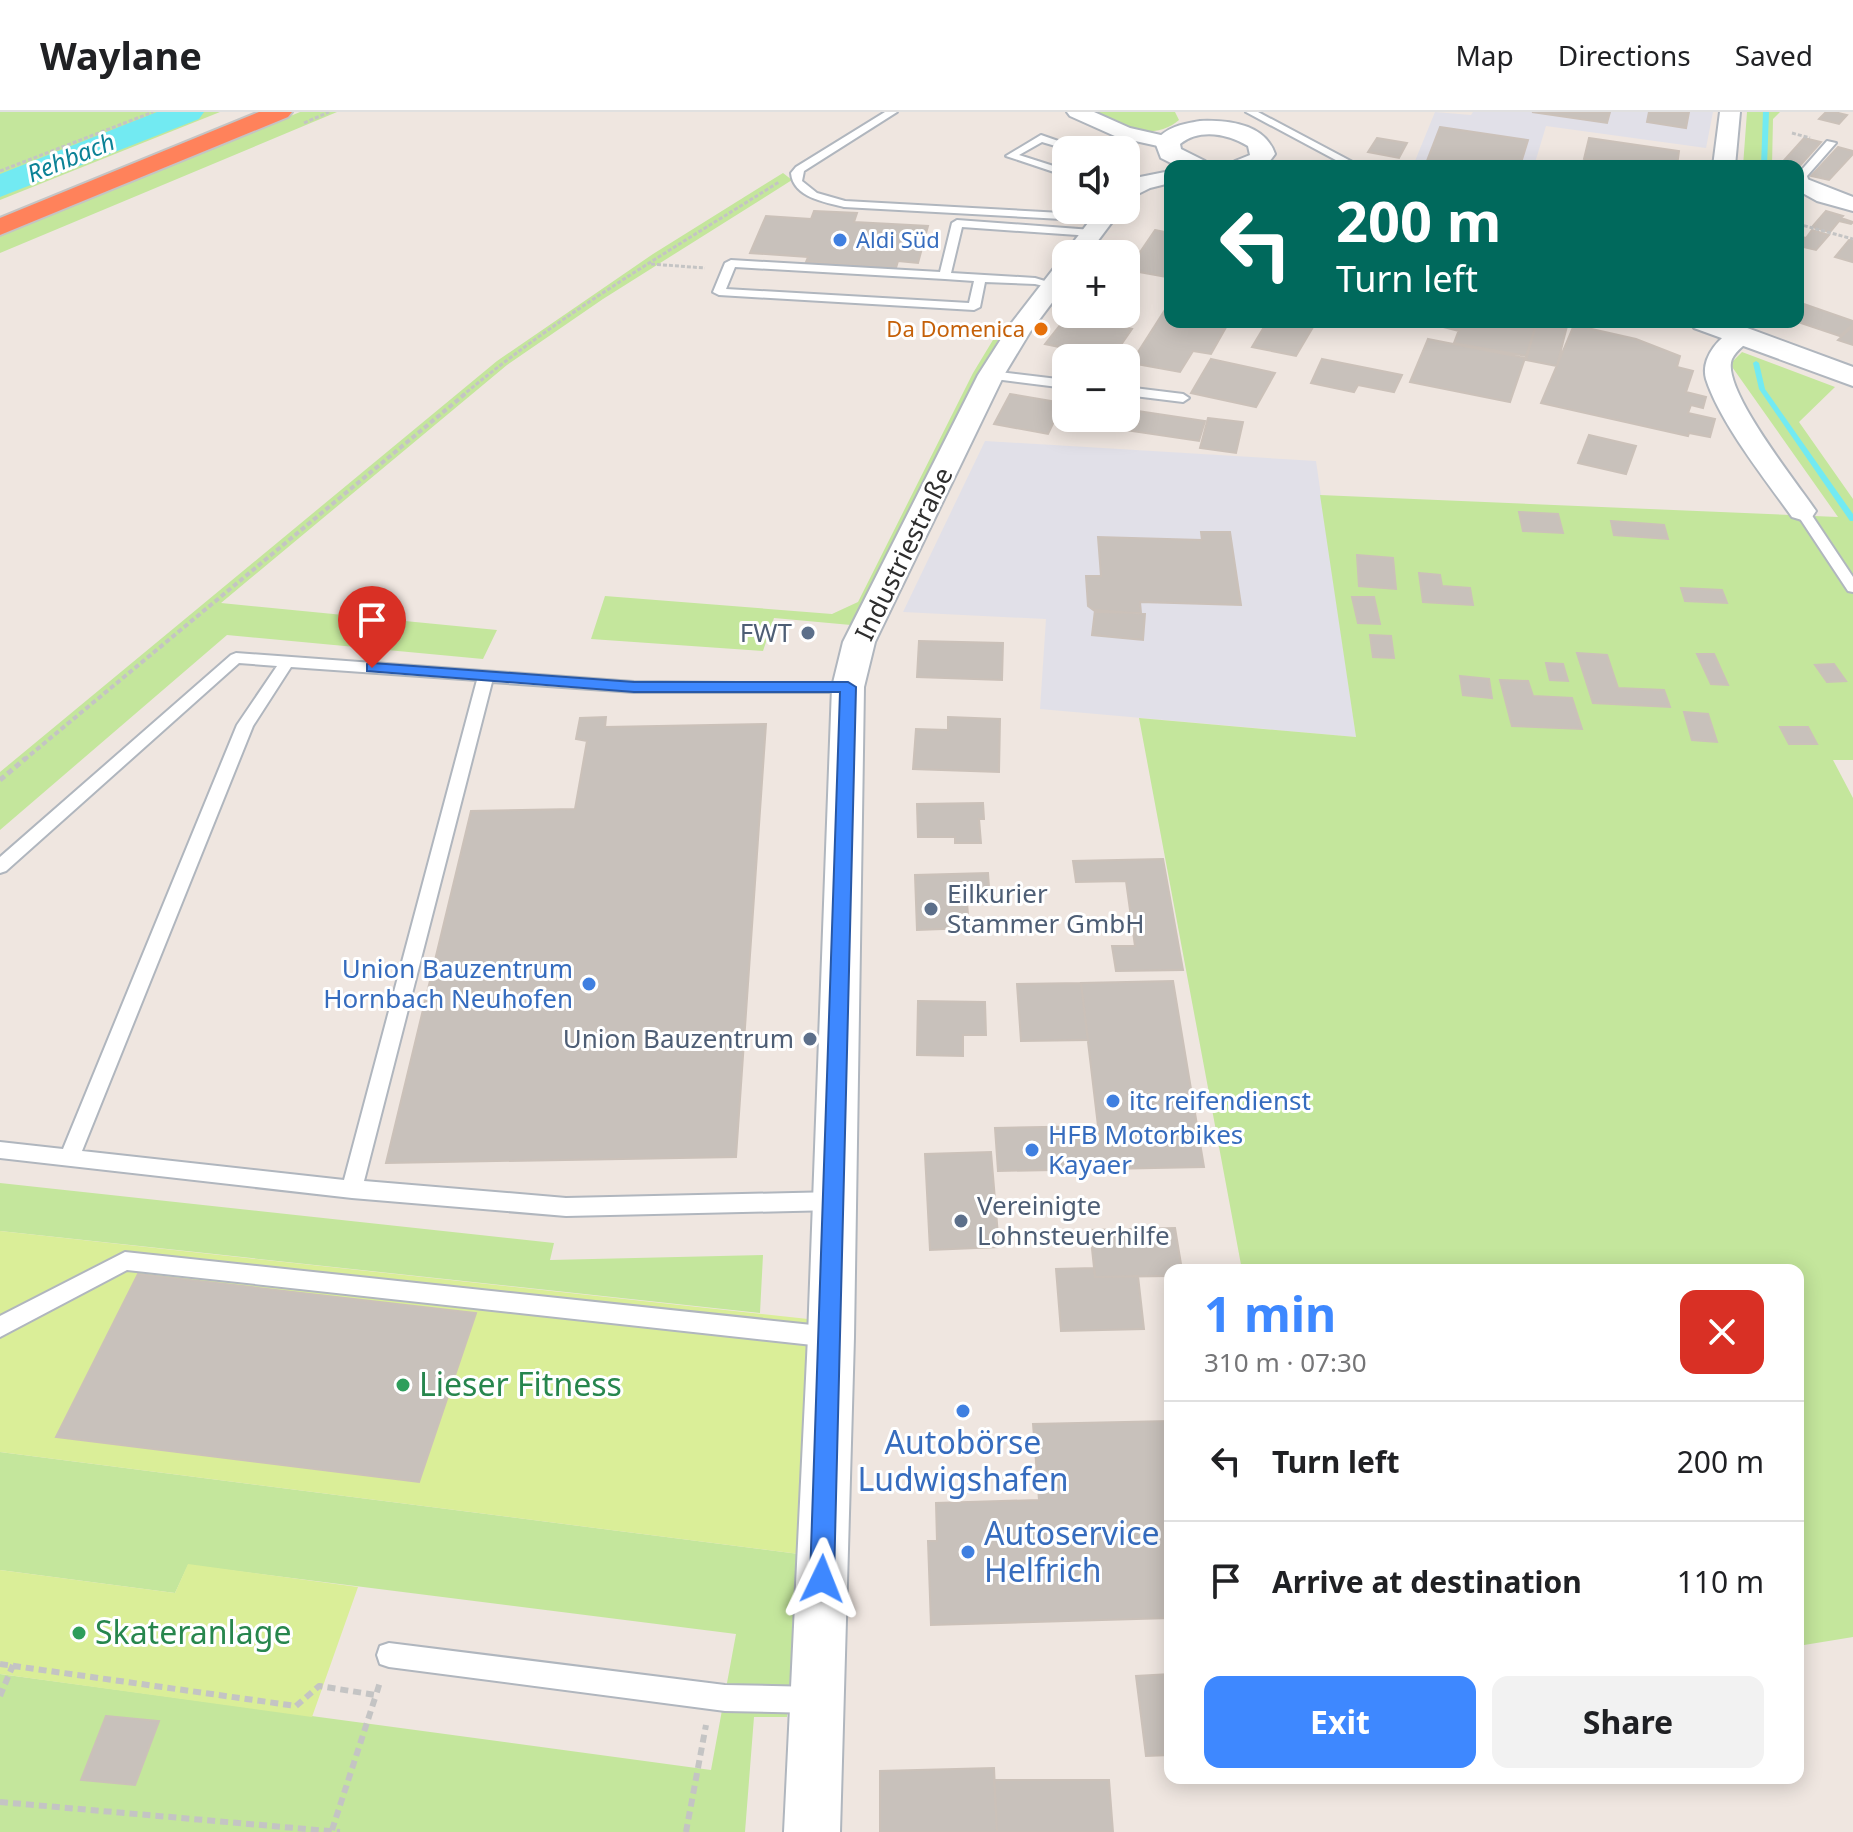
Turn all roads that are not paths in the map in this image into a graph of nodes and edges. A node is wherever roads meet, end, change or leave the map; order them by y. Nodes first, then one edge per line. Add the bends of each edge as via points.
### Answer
1 (244, 112) edge
2 (280, 112) edge
3 (892, 112) edge
4 (1077, 112) edge
5 (1251, 112) edge
6 (1730, 112) edge
7 (1196, 120) edge
8 (1052, 141) edge
9 (1831, 143) dead end
10 (1178, 160) edge
11 (1183, 160) edge
12 (1259, 160) edge
13 (1343, 160) edge
14 (1725, 160) edge
15 (1052, 169) edge
16 (1164, 172) edge
17 (1804, 174) edge
18 (1804, 180) edge
19 (1140, 184) edge
20 (1807, 186) joint
21 (1853, 204) edge
22 (0, 211) edge
23 (1052, 215) edge
24 (1052, 222) edge
25 (1099, 224) edge
26 (0, 227) edge
27 (1087, 240) edge
28 (945, 276) junction
29 (1052, 276) edge
30 (980, 278) junction
31 (1052, 286) edge
32 (1721, 328) edge
33 (1741, 335) junction
34 (991, 375) junction
35 (1853, 377) edge
36 (1052, 382) edge
37 (1140, 393) edge
38 (1183, 398) dead end
39 (1802, 511) joint
40 (1853, 588) edge
41 (287, 662) junction
42 (486, 675) junction
43 (848, 687) junction
44 (0, 867) edge
45 (0, 1150) edge
46 (69, 1158) junction
47 (352, 1189) junction
48 (835, 1201) junction
49 (0, 1327) edge
50 (831, 1337) junction
51 (389, 1655) road end
52 (818, 1700) junction
53 (812, 1832) edge

1 - 22 highway
2 - 26 highway
3 - 23 lane via 800,169 797,182 813,195 844,204
4 - 10 street
5 - 13 lane
6 - 14 street
7 - 11 street
7 - 12 street via 1252,137 1259,142
8 - 15 lane via 1041,138 1011,156
9 - 17 lane
16 - 19 street
18 - 20 lane
20 - 21 street
24 - 28 lane via 957,223
25 - 27 street
28 - 30 lane
28 - 30 lane via 731,263 719,292 974,307
29 - 30 lane
31 - 34 street, Industriestraße
32 - 33 street
33 - 35 street
33 - 39 street via 1720,356 1718,377 1749,437
34 - 36 lane
34 - 43 street, Industriestraße via 859,642
37 - 38 lane
39 - 40 lane
41 - 42 lane
41 - 44 lane via 236,658
41 - 46 lane via 245,725
42 - 43 lane via 634,687
42 - 47 lane
43 - 48 street, Industriestraße
45 - 46 lane
46 - 47 lane
47 - 48 lane via 566,1207
48 - 50 street, Industriestraße
49 - 50 lane via 125,1261
50 - 52 street, Industriestraße
51 - 52 lane via 711,1697
52 - 53 street, Industriestraße

